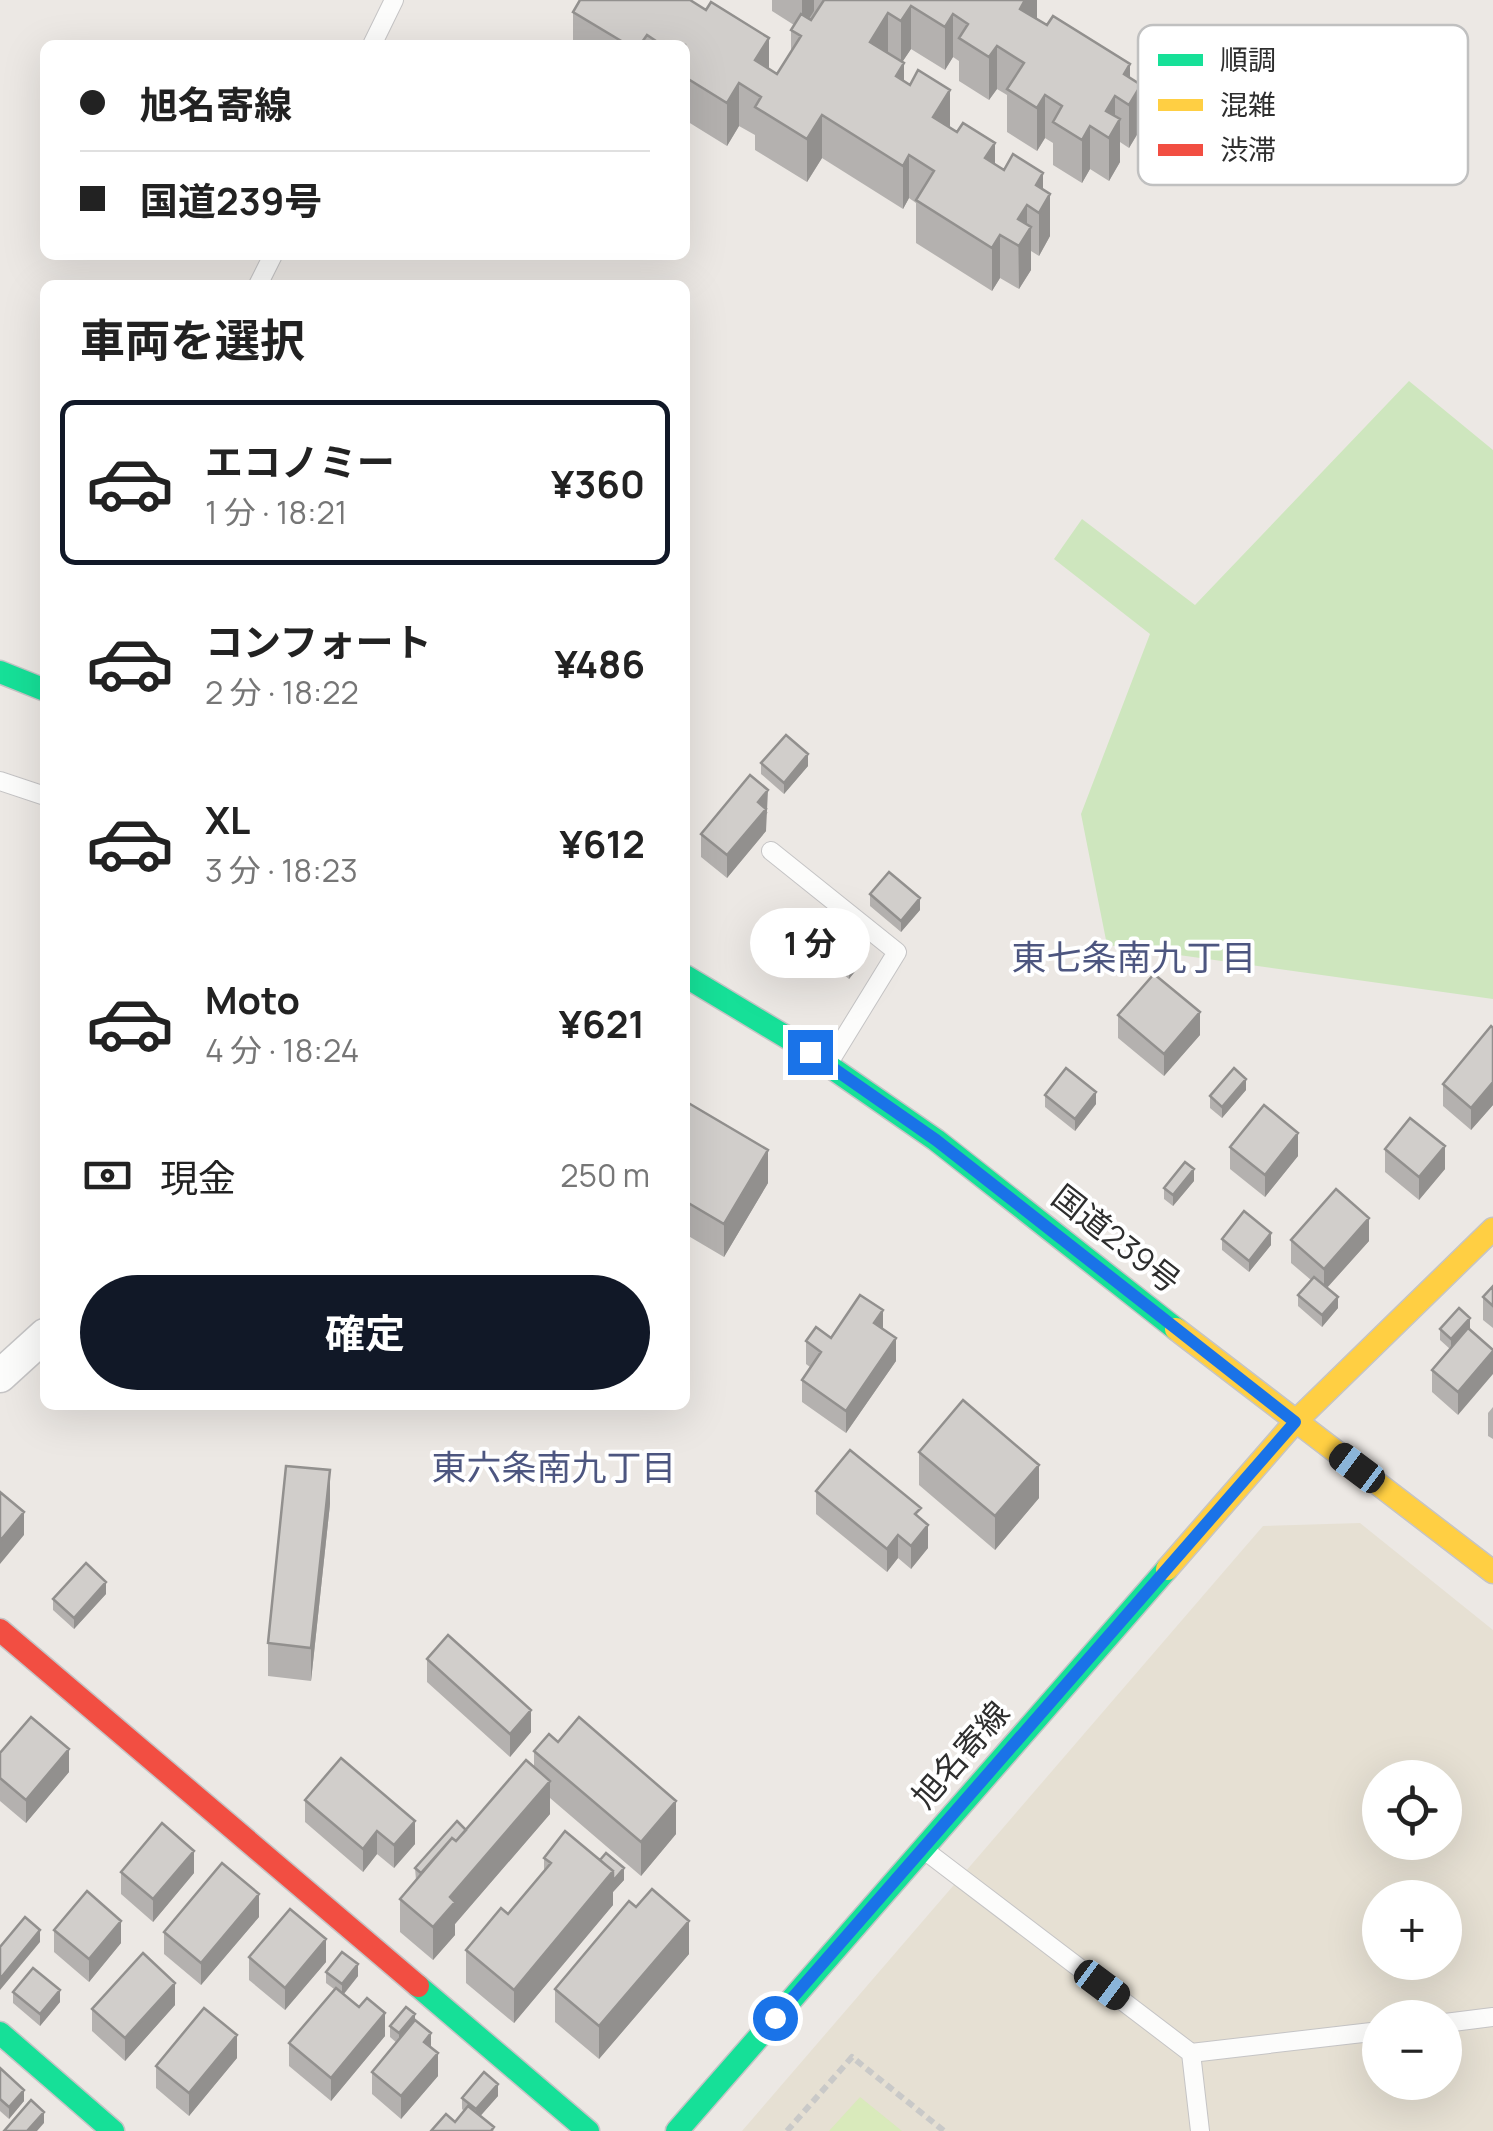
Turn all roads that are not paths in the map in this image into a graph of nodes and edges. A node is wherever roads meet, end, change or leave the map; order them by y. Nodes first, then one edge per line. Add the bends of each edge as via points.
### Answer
1 (394, 0) edge
2 (374, 40) edge
3 (0, 672) edge
4 (40, 688) edge
5 (0, 781) edge
6 (40, 794) edge
7 (772, 851) dead end
8 (690, 979) edge
9 (828, 1064) junction
10 (1492, 1231) edge
11 (40, 1340) edge
12 (0, 1376) edge
13 (1295, 1422) junction
14 (1493, 1572) edge
15 (0, 1630) edge
16 (923, 1849) junction
17 (1493, 2017) edge
18 (1462, 2021) edge
19 (1362, 2032) edge
20 (0, 2033) edge
21 (1191, 2053) junction
22 (113, 2131) edge
23 (588, 2131) edge
24 (677, 2131) edge
25 (1200, 2131) edge

1 - 2 lane
3 - 4 main road
5 - 6 lane
7 - 9 lane via 897,952
8 - 9 main road, 国道239号
9 - 13 main road, 国道239号 via 936,1140
10 - 13 main road, 旭名寄線
11 - 12 street
13 - 14 main road, 国道239号
13 - 16 main road, 旭名寄線
15 - 23 main road
16 - 21 lane
16 - 24 main road, 旭名寄線
17 - 18 lane
19 - 21 lane
20 - 22 main road
21 - 25 lane

